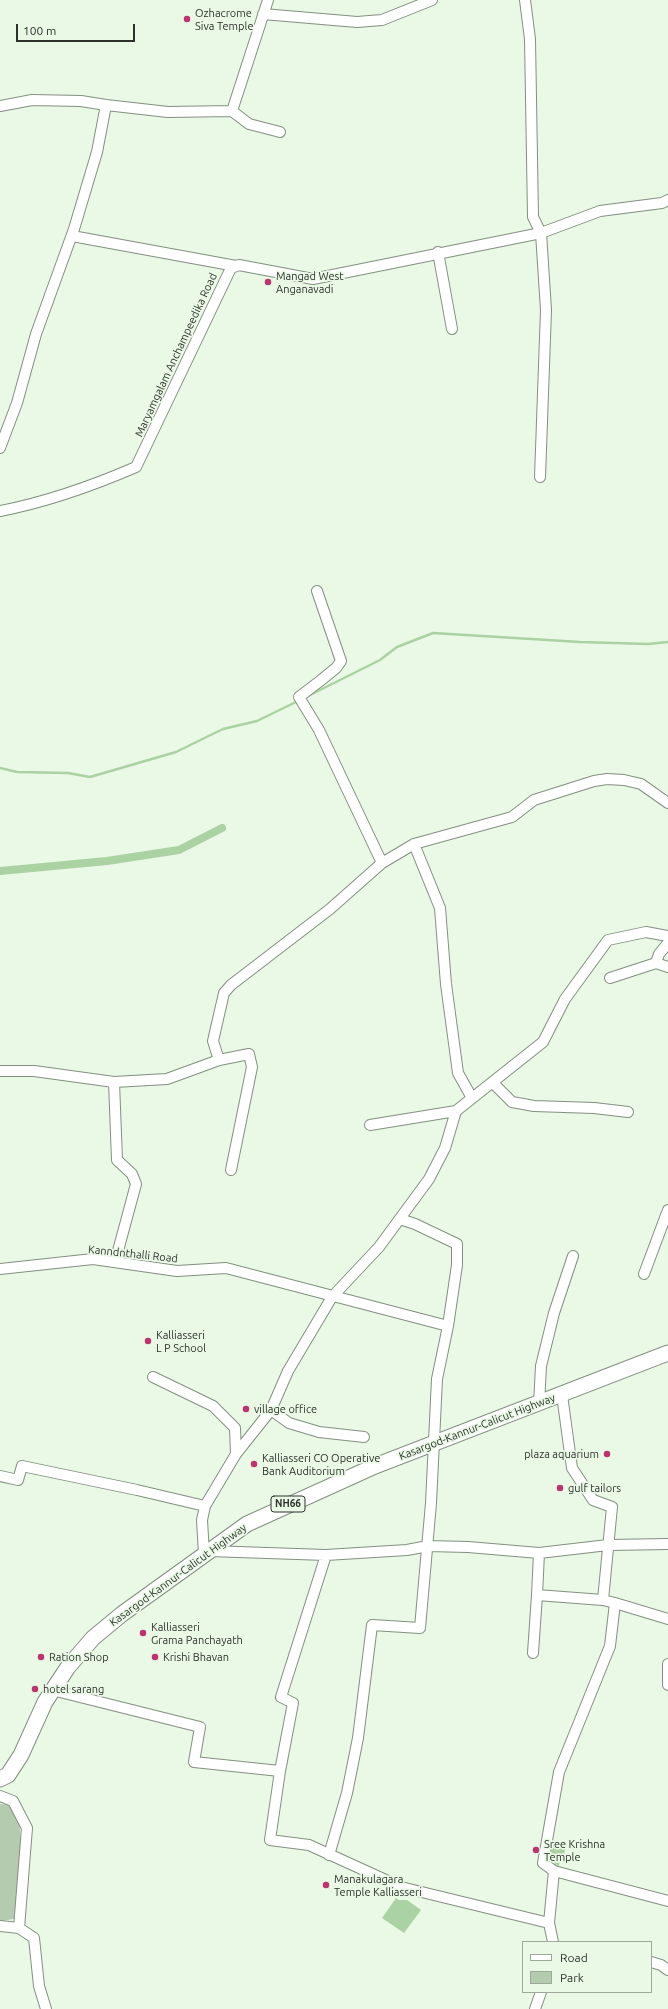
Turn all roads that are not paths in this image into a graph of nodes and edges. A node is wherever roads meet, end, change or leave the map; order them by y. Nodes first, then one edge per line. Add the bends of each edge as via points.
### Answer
1 (268, 0) edge
2 (432, 0) edge
3 (525, 0) edge
4 (263, 14) junction
5 (106, 105) junction
6 (0, 106) edge
7 (232, 111) junction
8 (280, 132) dead end
9 (668, 200) edge
10 (541, 233) junction
11 (72, 236) junction
12 (438, 252) junction
13 (236, 266) junction
14 (452, 329) dead end
15 (0, 448) edge
16 (540, 477) dead end
17 (0, 512) edge
18 (317, 590) dead end
19 (668, 803) edge
20 (414, 844) junction
21 (382, 863) junction
22 (668, 936) edge
23 (668, 943) edge
24 (656, 963) junction
25 (668, 967) edge
26 (610, 978) dead end
27 (220, 1060) junction
28 (0, 1071) edge
29 (114, 1082) junction
30 (493, 1083) junction
31 (472, 1098) junction
32 (456, 1111) junction
33 (628, 1112) dead end
34 (370, 1125) dead end
35 (231, 1170) dead end
36 (668, 1210) edge
37 (400, 1220) junction
38 (573, 1256) dead end
39 (115, 1262) junction
40 (0, 1268) edge
41 (644, 1274) dead end
42 (332, 1297) junction
43 (448, 1326) junction
44 (668, 1353) edge
45 (153, 1377) dead end
46 (562, 1395) junction
47 (539, 1404) junction
48 (271, 1410) junction
49 (364, 1437) dead end
50 (434, 1444) junction
51 (236, 1454) junction
52 (0, 1476) edge
53 (205, 1506) junction
54 (668, 1544) edge
55 (608, 1545) junction
56 (428, 1546) junction
57 (206, 1552) junction
58 (539, 1553) junction
59 (326, 1555) junction
60 (536, 1595) junction
61 (602, 1600) junction
62 (615, 1603) junction
63 (668, 1619) edge
64 (533, 1653) dead end
65 (668, 1664) edge
66 (668, 1685) edge
67 (52, 1690) junction
68 (280, 1771) junction
69 (0, 1779) edge
70 (0, 1796) edge
71 (329, 1855) junction
72 (554, 1871) junction
73 (668, 1901) edge
74 (549, 1923) junction
75 (0, 1926) edge
76 (19, 1928) junction
77 (553, 1941) edge
78 (652, 1962) edge
79 (668, 1970) edge
80 (541, 1993) edge
81 (46, 2009) edge
82 (535, 2009) edge

1 - 4 street
2 - 4 street via 382,20 357,22
3 - 10 street via 530,39 533,217
4 - 7 street
5 - 6 street via 80,101 32,100
5 - 7 street via 168,112
5 - 11 street via 97,152
7 - 8 street via 249,124
9 - 10 street via 600,211
10 - 12 street
10 - 16 street via 546,310
11 - 13 street
11 - 15 street via 36,334 17,403
12 - 13 street via 313,279
12 - 14 street
13 - 17 street, Maryamgalam Anchampeedika Road via 231,268 136,467 37,504
18 - 21 street via 341,661 301,701 319,730
19 - 20 street via 641,784 618,780 594,781 534,800 512,817
20 - 21 street
20 - 31 street via 440,908 446,984 458,1073
21 - 27 street via 330,909 224,993 213,1041
22 - 30 street via 646,932 608,940 565,999 543,1042
23 - 24 street via 659,954
24 - 25 street
24 - 26 street
27 - 29 street via 167,1079
27 - 35 street via 249,1054 252,1067
28 - 29 street via 34,1071
29 - 39 street via 117,1160 132,1174 136,1184
30 - 31 street
30 - 33 street via 512,1102 534,1106
31 - 32 street
32 - 34 street
32 - 37 street via 445,1148 430,1180
36 - 41 street
37 - 42 street via 379,1247
37 - 43 street via 416,1224 457,1244 457,1265
38 - 47 street via 554,1313 541,1366
39 - 40 street, Kanndnthalli Road via 93,1259
39 - 42 street, Kanndnthalli Road via 177,1271 226,1268
42 - 43 street, Kanndnthalli Road
42 - 48 street via 288,1371
43 - 50 street via 437,1379
44 - 46 highway, Kasargod-Kannur-Calicut Highway / NH66
45 - 51 street via 213,1406 235,1428
46 - 47 highway, Kasargod-Kannur-Calicut Highway / NH66
46 - 55 street via 572,1468 593,1500 612,1507
47 - 50 highway, Kasargod-Kannur-Calicut Highway / NH66
48 - 49 street via 289,1423 319,1432
48 - 51 street
50 - 56 street
50 - 57 highway, Kasargod-Kannur-Calicut Highway / NH66 via 375,1466 284,1506 247,1524
51 - 53 street
52 - 53 street via 18,1480 22,1466
53 - 57 street via 202,1520
54 - 55 street
55 - 58 street
55 - 61 street
56 - 58 street
56 - 59 street via 407,1550
56 - 71 street via 420,1628 372,1625 358,1738 347,1793
57 - 59 street
57 - 67 highway, Kasargod-Kannur-Calicut Highway / NH66 via 93,1638
58 - 60 street
59 - 68 street via 281,1697 292,1703
60 - 61 street
60 - 64 street
61 - 62 street
62 - 63 street
62 - 72 street via 610,1646 558,1772 543,1863
65 - 66 street
67 - 68 street via 200,1727 194,1762
67 - 69 highway, Kasargod-Kannur-Calicut Highway / NH66 via 21,1755 8,1775
68 - 71 street via 270,1840 309,1845
70 - 76 street via 14,1801 27,1828
71 - 74 street via 401,1888
72 - 73 street
72 - 74 street
74 - 77 street
75 - 76 street
76 - 81 street via 34,1938 39,1986
78 - 79 street
80 - 82 street

